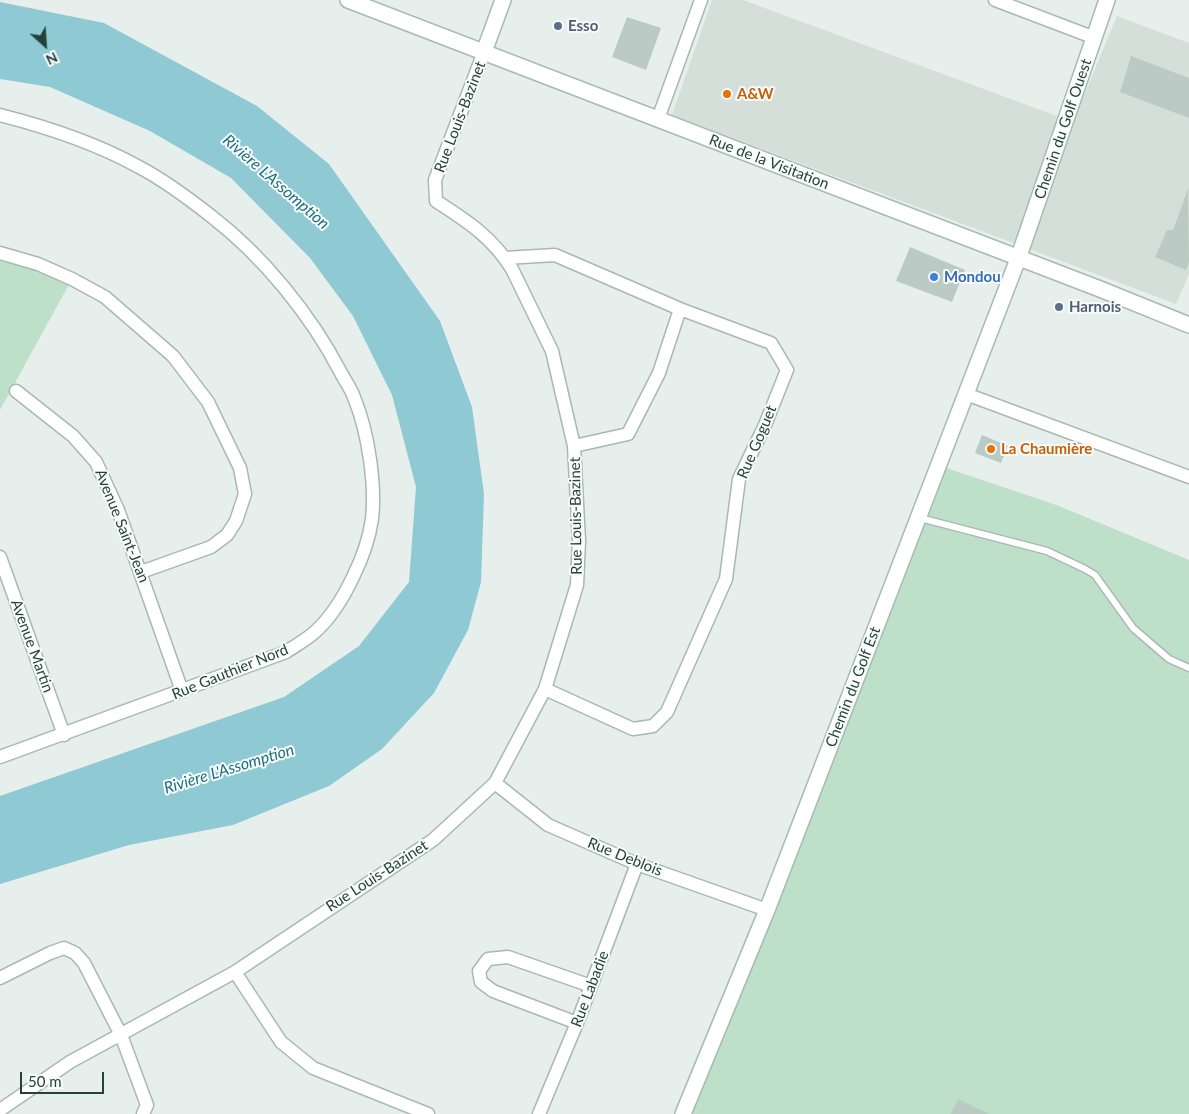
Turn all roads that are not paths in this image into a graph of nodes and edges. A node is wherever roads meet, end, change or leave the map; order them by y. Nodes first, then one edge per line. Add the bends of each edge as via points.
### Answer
1 (348, 0) edge
2 (503, 0) edge
3 (701, 0) edge
4 (995, 0) edge
5 (1107, 0) edge
6 (1095, 38) junction
7 (484, 52) junction
8 (0, 115) edge
9 (658, 119) junction
10 (0, 253) edge
11 (505, 258) junction
12 (1018, 259) junction
13 (680, 310) junction
14 (1189, 325) edge
15 (16, 391) dead end
16 (966, 394) junction
17 (574, 446) junction
18 (1189, 477) edge
19 (918, 517) junction
20 (0, 556) edge
21 (141, 572) junction
22 (1189, 668) edge
23 (545, 689) junction
24 (182, 691) junction
25 (64, 735) junction
26 (0, 757) edge
27 (495, 783) junction
28 (637, 864) junction
29 (766, 910) junction
30 (235, 972) junction
31 (0, 978) edge
32 (591, 986) junction
33 (577, 1023) junction
34 (121, 1035) junction
35 (1, 1107) edge
36 (143, 1114) edge
37 (428, 1114) edge
38 (539, 1114) edge
39 (683, 1114) edge

1 - 7 street, Rue de la Visitation
2 - 7 street
3 - 9 street
4 - 6 street
5 - 6 street, Chemin du Golf Ouest
6 - 12 street, Chemin du Golf Ouest
7 - 9 street, Rue de la Visitation
7 - 11 street, Rue Louis-Bazinet via 435,180 436,201 480,231
8 - 24 street, Rue Gauthier Nord via 93,145 139,167 212,217 246,246 300,307 333,357 355,399 367,440 372,518 359,566 341,602 317,630 286,652
9 - 12 street, Rue de la Visitation
10 - 21 street via 38,264 104,297 167,350 208,402 240,468 245,494 227,535 211,547
11 - 13 street, Rue Goguet via 555,255
11 - 17 street, Rue Louis-Bazinet via 552,352
12 - 14 street, Rue de la Visitation
12 - 16 street, Chemin du Golf Est
13 - 17 street via 659,373 628,434
13 - 23 street, Rue Goguet via 771,343 787,370 739,479 726,579 667,712 653,726 633,729
15 - 21 street, Avenue Saint-Jean via 73,436 96,462
16 - 18 street
16 - 19 street, Chemin du Golf Est
17 - 23 street, Rue Louis-Bazinet via 579,541 577,585
19 - 22 lane via 1047,552 1085,569 1095,575 1133,628 1169,659
19 - 29 street, Chemin du Golf Est
20 - 25 street, Avenue Martin
21 - 24 street, Avenue Saint-Jean
23 - 27 street, Rue Louis-Bazinet
24 - 25 street, Rue Gauthier Nord
25 - 26 street, Rue Gauthier Nord
27 - 28 street, Rue Deblois via 548,825
27 - 30 street, Rue Louis-Bazinet via 433,840
28 - 29 street, Rue Deblois
28 - 32 street, Rue Labadie
29 - 39 street, Chemin du Golf Est
30 - 34 street, Rue Louis-Bazinet
30 - 37 street via 281,1042 313,1068
31 - 34 street via 64,948 75,953 84,963
32 - 33 street, Rue Labadie
32 - 33 street via 508,957 488,959 479,971 481,982 493,991
33 - 38 street, Rue Labadie
34 - 35 street, Rue Louis-Bazinet via 70,1062
34 - 36 street via 147,1105

